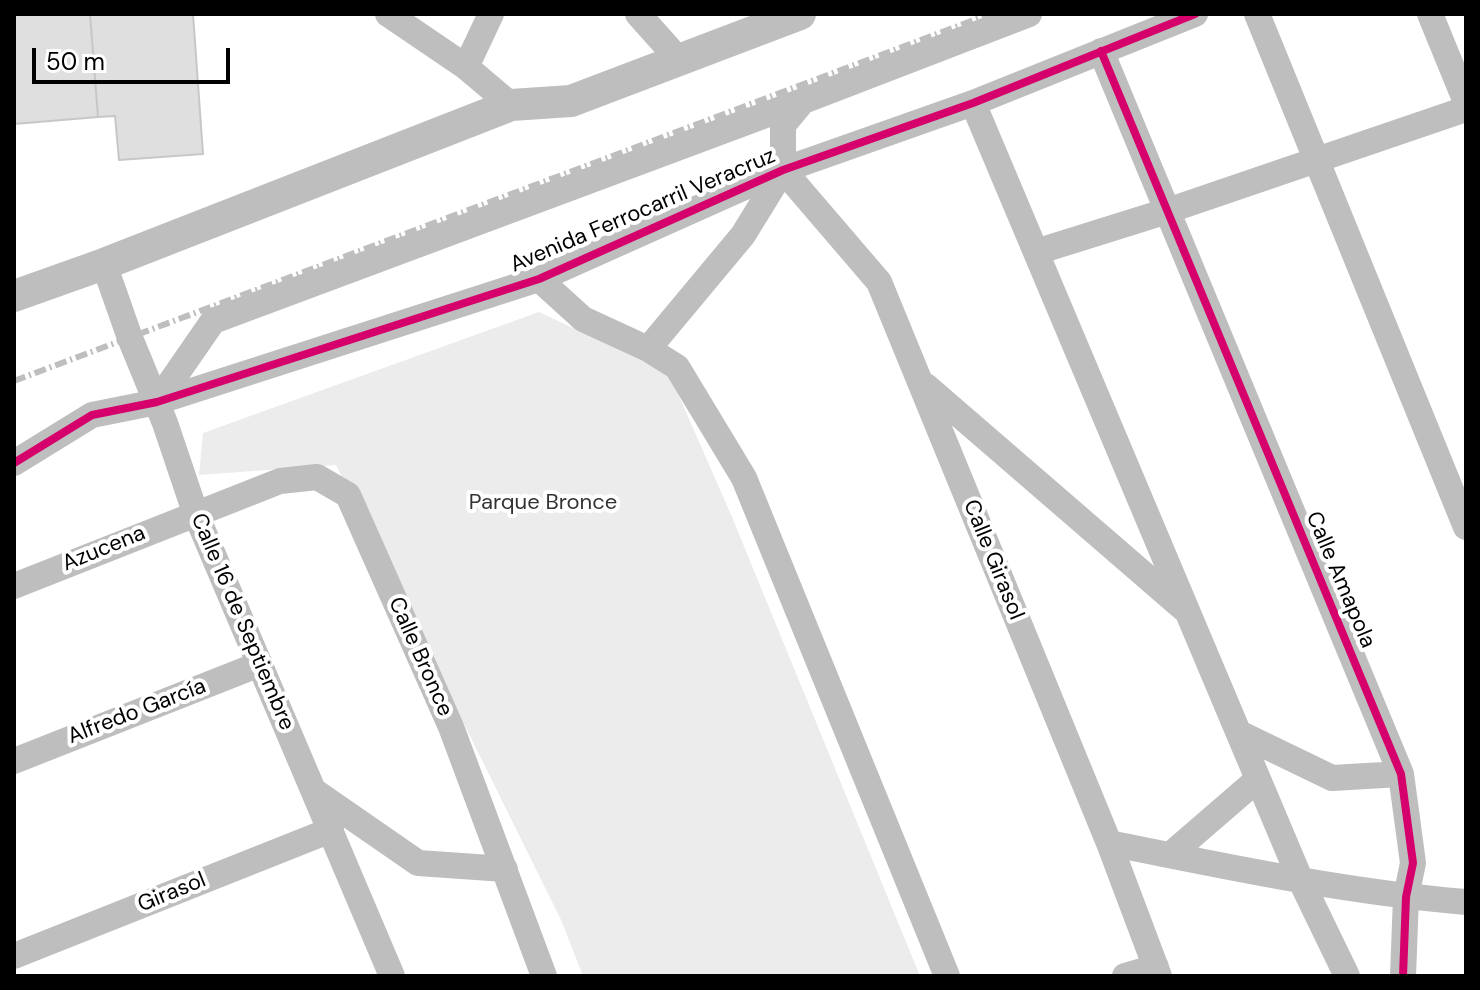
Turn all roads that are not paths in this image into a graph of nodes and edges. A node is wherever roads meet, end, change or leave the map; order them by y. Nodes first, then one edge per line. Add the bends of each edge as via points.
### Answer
1 (388, 14) edge
2 (491, 14) edge
3 (638, 14) edge
4 (800, 14) edge
5 (1029, 14) edge
6 (1257, 14) edge
7 (1430, 14) edge
8 (1178, 17) edge
9 (1101, 51) junction
10 (679, 60) junction
11 (466, 67) junction
12 (803, 101) junction
13 (1466, 102) edge
14 (973, 103) junction
15 (511, 105) junction
16 (1466, 109) edge
17 (1316, 159) junction
18 (783, 170) junction
19 (1167, 211) junction
20 (1036, 252) junction
21 (104, 264) junction
22 (539, 279) junction
23 (14, 296) edge
24 (648, 349) junction
25 (920, 381) junction
26 (157, 402) junction
27 (14, 463) edge
28 (195, 512) junction
29 (1466, 527) edge
30 (14, 586) edge
31 (1188, 612) junction
32 (260, 664) junction
33 (1239, 733) junction
34 (14, 761) edge
35 (1401, 774) junction
36 (1258, 779) junction
37 (314, 791) junction
38 (331, 830) junction
39 (1109, 843) junction
40 (1170, 855) junction
41 (505, 869) junction
42 (1301, 881) junction
43 (1406, 897) junction
44 (1466, 902) edge
45 (14, 956) edge
46 (1157, 971) edge
47 (392, 976) edge
48 (544, 976) edge
49 (947, 976) edge
50 (1125, 976) edge
51 (1347, 976) edge
52 (1403, 976) edge

1 - 11 street
2 - 11 street
3 - 10 street
4 - 10 street
5 - 12 street
6 - 17 street
7 - 13 street
8 - 9 street, Avenida Ferrocarril Veracruz
9 - 14 street, Avenida Ferrocarril Veracruz
9 - 19 street, Calle Amapola
10 - 15 street via 571,101
11 - 15 street
12 - 18 street via 783,125
12 - 26 street via 213,321
14 - 18 street, Avenida Ferrocarril Veracruz
14 - 20 street
15 - 21 street
16 - 17 street
17 - 19 street
17 - 29 street
18 - 22 street, Avenida Ferrocarril Veracruz
18 - 24 street via 743,235
18 - 25 street, Calle Girasol via 879,282
19 - 20 street
19 - 35 street, Calle Amapola
20 - 31 street
21 - 23 street
21 - 26 street, Calle 16 de Septiembre
22 - 24 street via 583,319
22 - 26 street, Avenida Ferrocarril Veracruz
24 - 49 street via 677,367 744,478
25 - 31 street
25 - 39 street, Calle Girasol
26 - 27 street, Avenida Ferrocarril Veracruz via 92,415
26 - 28 street, Calle 16 de Septiembre
28 - 30 street, Azucena
28 - 32 street, Calle 16 de Septiembre
28 - 41 street, Calle Bronce via 292,479 317,477 348,495 451,727
31 - 33 street
32 - 34 street, Alfredo García
32 - 37 street, Calle 16 de Septiembre
33 - 35 street via 1332,778
33 - 36 street
35 - 43 street, Calle Amapola via 1413,863
36 - 40 street
36 - 42 street
37 - 38 street, Calle 16 de Septiembre
37 - 41 street via 418,863
38 - 45 street, Girasol
38 - 47 street, Calle 16 de Septiembre
39 - 40 street
39 - 46 street, Calle Girasol
40 - 42 street
41 - 48 street, Calle Bronce
42 - 43 street
42 - 51 street
43 - 44 street
43 - 52 street, Calle Amapola
46 - 50 street

